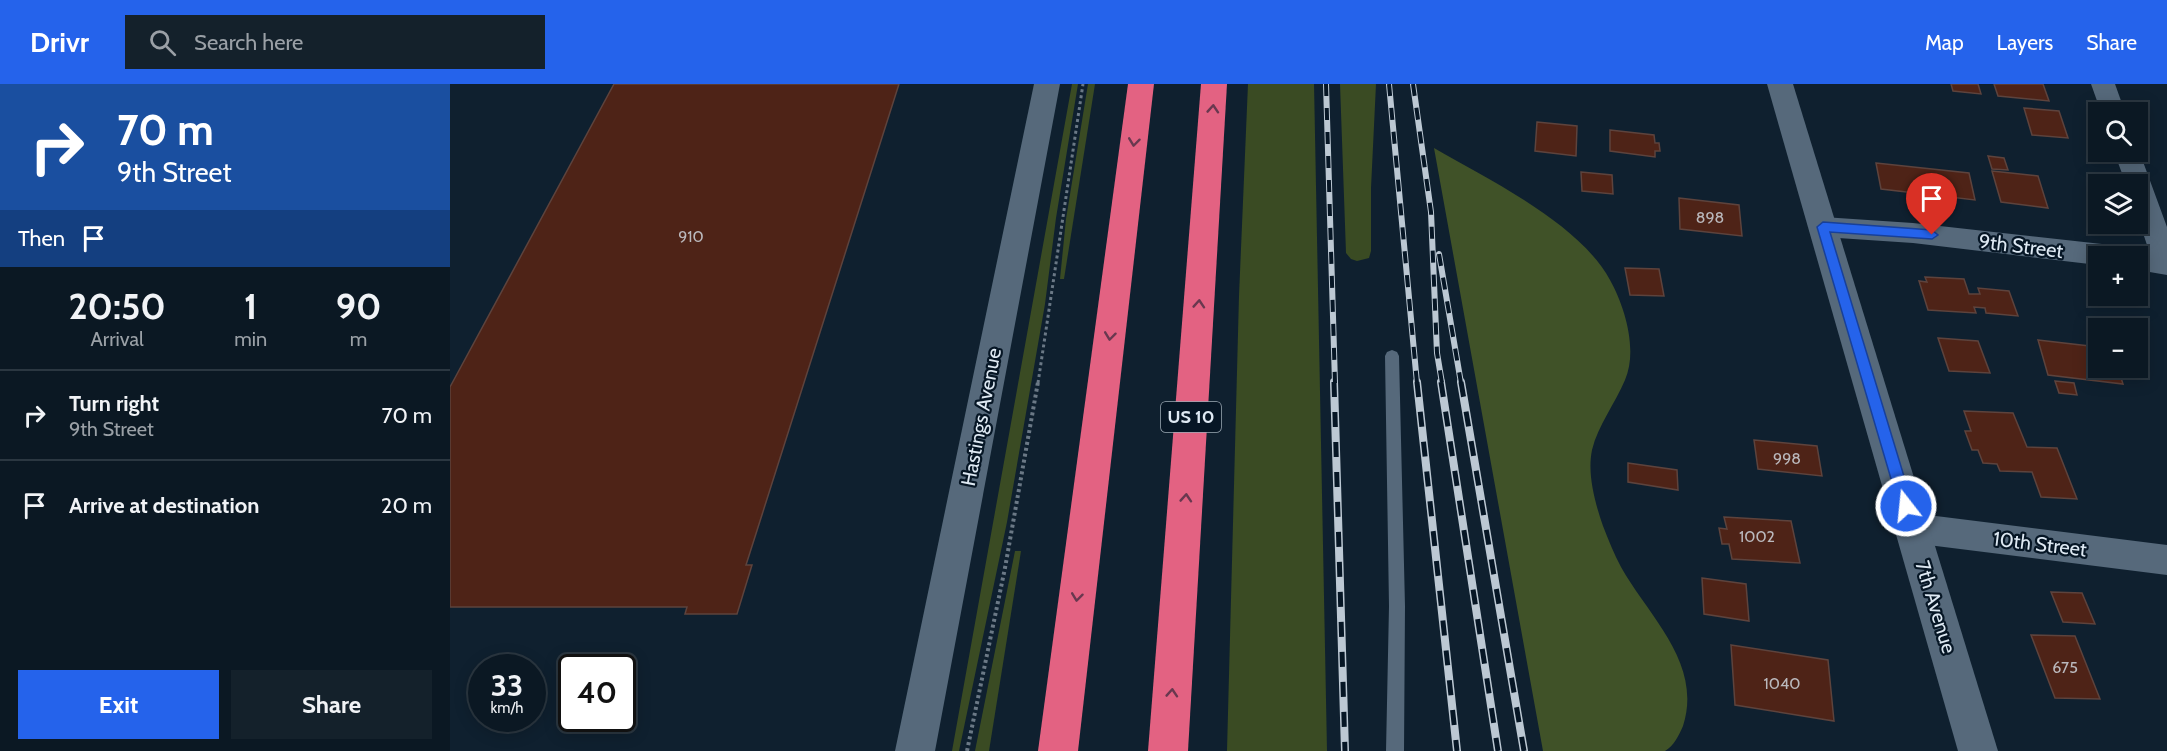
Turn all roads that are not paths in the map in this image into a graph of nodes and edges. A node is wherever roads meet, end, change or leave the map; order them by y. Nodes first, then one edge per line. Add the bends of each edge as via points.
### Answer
1 (1047, 84) edge
2 (1142, 84) edge
3 (1214, 84) edge
4 (1780, 84) edge
5 (2103, 84) edge
6 (2109, 102) edge
7 (2131, 162) edge
8 (1823, 227) junction
9 (2088, 253) edge
10 (2148, 261) edge
11 (2167, 264) edge
12 (1392, 356) dead end
13 (1912, 528) junction
14 (2167, 561) edge
15 (915, 751) edge
16 (1058, 751) edge
17 (1168, 751) edge
18 (1395, 751) edge
19 (1978, 751) edge

1 - 15 street, Hastings Avenue
2 -> 16 highway
17 -> 3 highway, US 10
4 - 8 street, 7th Avenue
5 - 6 street
7 - 11 street
8 - 9 street, 9th Street
8 - 13 street, 7th Avenue
10 - 11 street
12 - 18 lane via 1397,606
13 - 14 street, 10th Street
13 - 19 street, 7th Avenue

